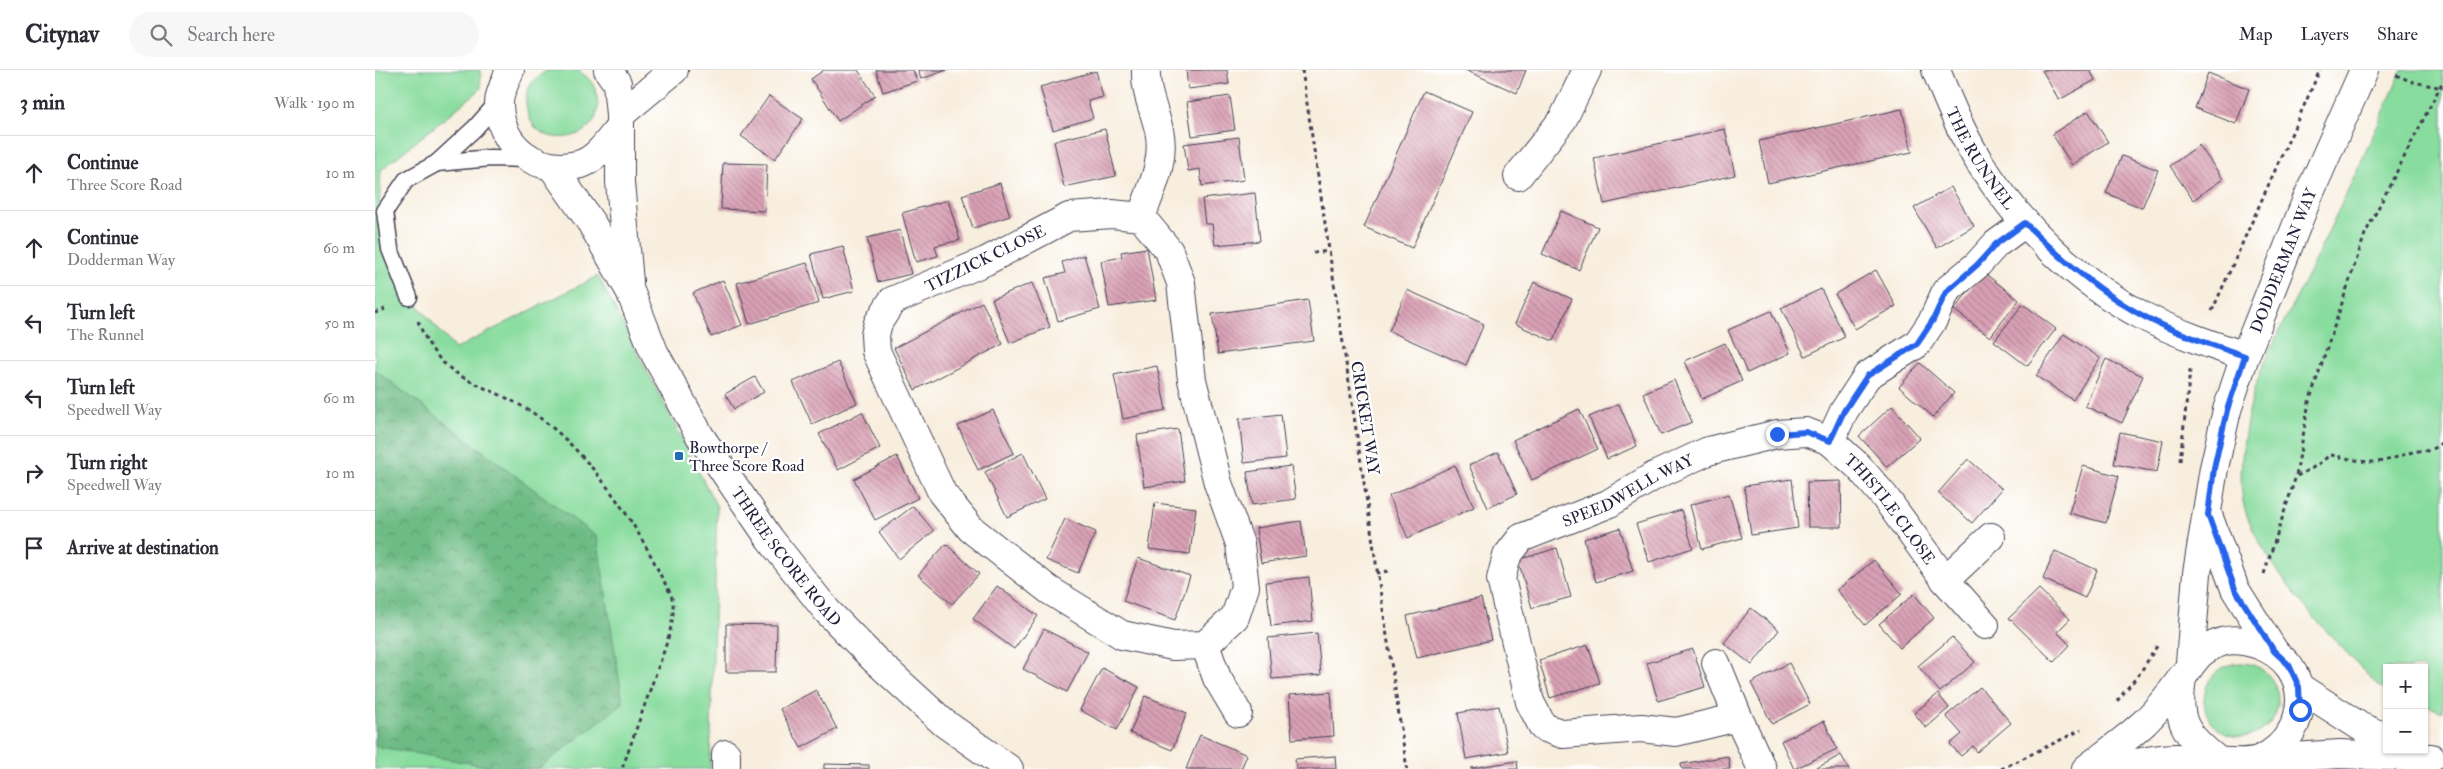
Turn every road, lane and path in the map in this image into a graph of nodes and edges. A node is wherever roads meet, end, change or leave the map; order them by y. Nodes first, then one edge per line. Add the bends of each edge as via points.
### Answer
1 (510, 70) edge
2 (608, 70) edge
3 (673, 70) edge
4 (1146, 70) edge
5 (1302, 70) edge
6 (1587, 70) edge
7 (1936, 70) edge
8 (2364, 70) edge
9 (2391, 73) dead end
10 (2443, 81) edge
11 (2441, 88) edge
12 (499, 101) junction
13 (620, 121) junction
14 (437, 163) junction
15 (541, 163) junction
16 (1514, 182) dead end
17 (1141, 217) junction
18 (2025, 223) junction
19 (1328, 250) junction
20 (1313, 253) dead end
21 (630, 291) junction
22 (409, 297) joint
23 (2245, 356) junction
24 (1830, 441) junction
25 (2443, 442) edge
26 (2296, 476) junction
27 (2208, 515) junction
28 (1991, 537) dead end
29 (1388, 571) dead end
30 (1376, 573) junction
31 (2263, 576) dead end
32 (1945, 580) junction
33 (1985, 625) dead end
34 (2159, 638) dead end
35 (1205, 645) junction
36 (2274, 651) junction
37 (1716, 663) dead end
38 (2186, 670) junction
39 (2299, 687) junction
40 (2113, 706) dead end
41 (1238, 713) dead end
42 (1738, 717) junction
43 (2085, 728) dead end
44 (2383, 736) edge
45 (2429, 757) edge
46 (2215, 759) junction
47 (2261, 759) junction
48 (622, 769) edge
49 (1009, 769) edge
50 (1407, 769) edge
51 (1762, 769) edge
52 (2001, 769) edge
53 (2085, 769) edge
54 (2114, 769) edge

1 - 12 street, THREE SCORE ROAD
2 - 13 street, THREE SCORE ROAD via 617,83
3 - 13 street
4 - 17 street via 1145,87 1160,132 1160,164
5 - 19 path, CRICKET WAY
6 - 16 street via 1563,119
7 - 18 street, THE RUNNEL via 1980,163
8 - 23 street, DODDERMAN WAY via 2307,199
9 - 11 path
10 - 11 path
11 - 26 path via 2365,234 2309,402
12 - 14 lane
12 - 15 street, THREE SCORE ROAD via 503,132
13 - 15 street via 601,150 582,163
13 - 21 street, THREE SCORE ROAD via 620,182
14 - 15 lane via 491,158
14 - 22 lane via 406,180 385,211 390,249
15 - 21 street, THREE SCORE ROAD via 593,224
17 - 35 street via 1169,250 1181,283 1192,380 1218,483 1240,544 1245,587 1235,617
17 - 35 street, TIZZICK CLOSE via 1112,214 1069,217 986,261 893,301 878,323 876,351 942,493 971,529 1049,590 1122,635 1173,646
18 - 23 street, THE RUNNEL via 2095,285 2145,317
18 - 24 street via 1996,244 1946,292 1917,344 1867,376 1844,411
19 - 20 path
19 - 30 path, CRICKET WAY
21 - 49 street, THREE SCORE ROAD via 654,352 700,436 770,539 810,590 874,659 944,722
22 - 48 path via 425,341 443,364 473,384 525,408 554,429 602,480 652,556 674,603 667,641
23 - 27 street, DODDERMAN WAY via 2227,410
24 - 32 street, THISTLE CLOSE via 1884,496
24 - 42 street, SPEEDWELL WAY via 1806,432 1777,434 1708,451 1654,476 1608,504 1521,538 1507,556 1501,579 1530,702 1543,727 1563,734 1641,728 1676,732
25 - 26 path via 2429,451 2417,449 2396,459 2372,462 2331,455
26 - 31 path
27 - 36 street, DODDERMAN WAY via 2235,589
27 - 38 street, DODDERMAN WAY via 2197,573
28 - 32 street, THISTLE CLOSE
29 - 30 path
30 - 50 path, CRICKET WAY
32 - 33 street, THISTLE CLOSE
34 - 40 path via 2157,648
35 - 41 street via 1217,678
36 - 38 street via 2245,640 2224,641 2205,649
36 - 39 street via 2289,665
37 - 42 street
38 - 46 street via 2179,702 2185,727 2194,742
38 - 53 street via 2145,722
39 - 44 street via 2361,727
39 - 47 street via 2300,710 2293,730 2280,748
42 - 51 street
43 - 52 path
45 - 47 street via 2340,754
46 - 47 street via 2239,764
46 - 54 street via 2175,758

